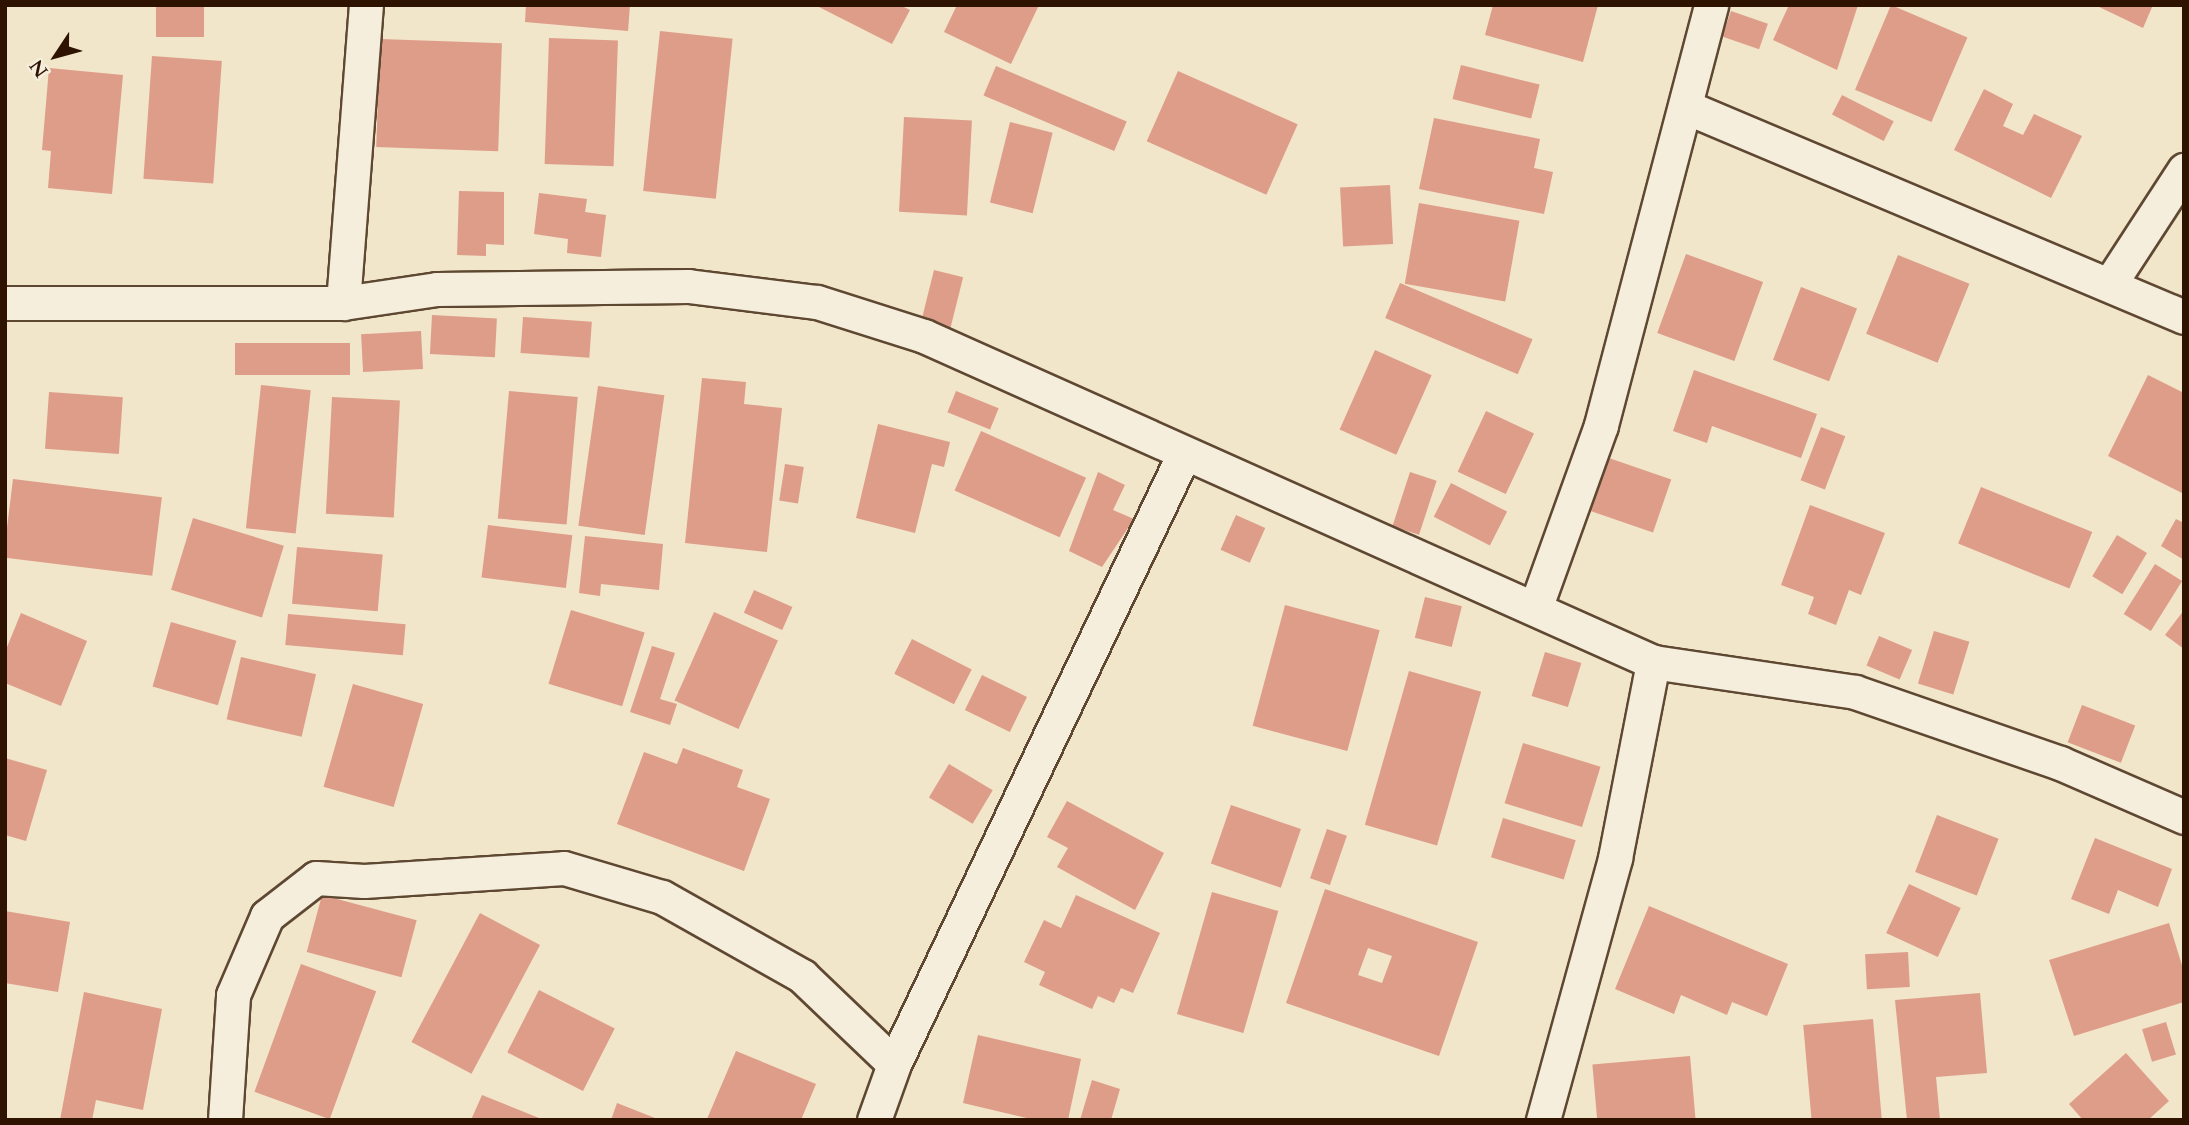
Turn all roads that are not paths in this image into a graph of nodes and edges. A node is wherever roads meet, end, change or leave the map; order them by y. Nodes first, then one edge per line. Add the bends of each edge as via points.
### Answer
1 (366, 5) edge
2 (1711, 5) edge
3 (1686, 107) junction
4 (2184, 170) edge
5 (2111, 282) junction
6 (5, 303) edge
7 (343, 303) junction
8 (2184, 317) edge
9 (1183, 456) junction
10 (1536, 606) junction
11 (1653, 662) junction
12 (2184, 817) edge
13 (894, 1064) junction
14 (225, 1120) edge
15 (874, 1120) edge
16 (1544, 1120) edge

1 - 7 street
2 - 3 street
3 - 5 street
3 - 10 street via 1601,425
4 - 5 street
5 - 8 street
6 - 7 street
7 - 9 street via 437,289 688,286 817,302 924,336
9 - 10 street
9 - 13 street
10 - 11 street
11 - 12 street via 1855,692 2060,763
11 - 16 street via 1615,858
13 - 14 street via 802,976 662,897 564,868 364,881 316,878 267,916 233,995
13 - 15 street

